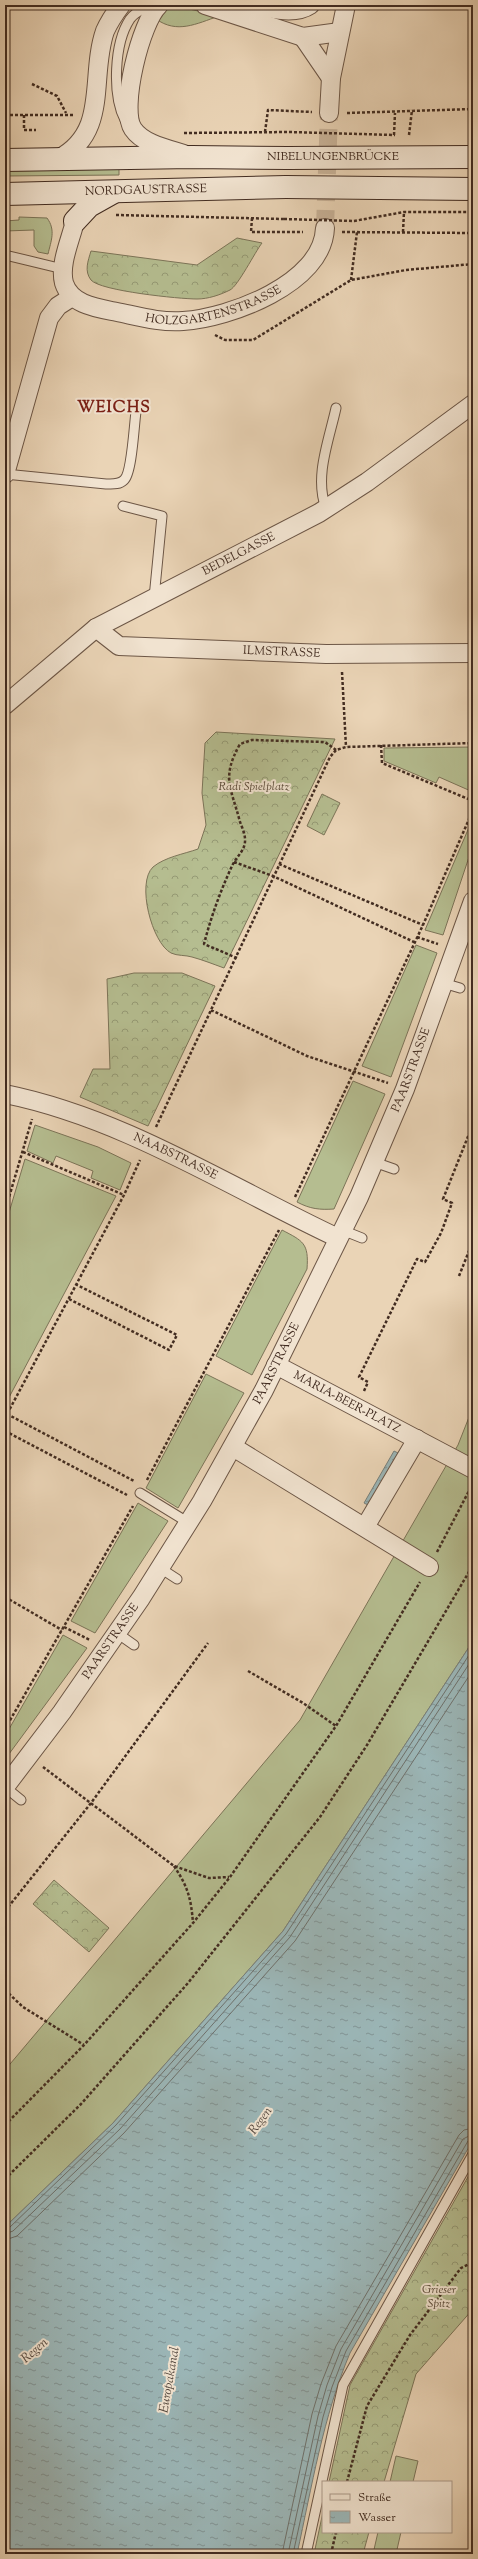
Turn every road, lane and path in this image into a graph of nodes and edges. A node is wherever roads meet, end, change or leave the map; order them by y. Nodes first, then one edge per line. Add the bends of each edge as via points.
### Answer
1 (121, 5) edge
2 (150, 5) edge
3 (159, 5) edge
4 (205, 5) edge
5 (255, 5) edge
6 (310, 5) edge
7 (346, 5) edge
8 (340, 32) junction
9 (303, 38) junction
10 (331, 78) junction
11 (32, 84) dead end
12 (473, 109) edge
13 (412, 110) junction
14 (66, 113) dead end
15 (329, 113) junction
16 (395, 113) junction
17 (24, 115) dead end
18 (132, 128) junction
19 (36, 130) dead end
20 (265, 132) dead end
21 (289, 132) dead end
22 (394, 135) junction
23 (409, 135) junction
24 (416, 135) dead end
25 (192, 157) junction
26 (473, 157) edge
27 (58, 159) junction
28 (5, 160) edge
29 (119, 189) junction
30 (473, 189) edge
31 (5, 194) edge
32 (32, 194) junction
33 (404, 212) junction
34 (473, 212) edge
35 (111, 215) dead end
36 (252, 218) junction
37 (75, 221) junction
38 (332, 230) joint
39 (303, 232) dead end
40 (357, 232) junction
41 (403, 232) junction
42 (473, 234) edge
43 (5, 255) edge
44 (473, 264) edge
45 (63, 269) junction
46 (351, 280) junction
47 (72, 296) junction
48 (211, 334) dead end
49 (473, 404) edge
50 (336, 408) dead end
51 (136, 412) dead end
52 (5, 474) edge
53 (123, 506) dead end
54 (326, 508) junction
55 (154, 598) junction
56 (96, 628) junction
57 (473, 653) edge
58 (341, 654) junction
59 (5, 705) edge
60 (473, 743) edge
61 (381, 744) junction
62 (346, 748) junction
63 (336, 750) junction
64 (473, 801) edge
65 (473, 810) edge
66 (234, 862) junction
67 (279, 864) junction
68 (273, 876) junction
69 (473, 901) edge
70 (423, 925) junction
71 (414, 942) junction
72 (237, 958) junction
73 (443, 983) junction
74 (460, 988) dead end
75 (211, 1010) junction
76 (354, 1072) junction
77 (405, 1089) junction
78 (5, 1094) edge
79 (38, 1102) junction
80 (473, 1124) edge
81 (148, 1143) junction
82 (23, 1152) junction
83 (374, 1162) junction
84 (394, 1169) dead end
85 (124, 1195) junction
86 (5, 1211) edge
87 (287, 1214) junction
88 (340, 1234) junction
89 (362, 1238) dead end
90 (473, 1241) edge
91 (459, 1276) dead end
92 (77, 1285) junction
93 (69, 1299) junction
94 (276, 1365) junction
95 (355, 1406) junction
96 (8, 1414) junction
97 (5, 1418) edge
98 (5, 1431) edge
99 (417, 1439) junction
100 (233, 1447) junction
101 (473, 1469) edge
102 (473, 1483) edge
103 (140, 1493) junction
104 (189, 1523) junction
105 (365, 1527) junction
106 (473, 1564) edge
107 (429, 1567) junction
108 (160, 1568) junction
109 (177, 1579) dead end
110 (5, 1597) edge
111 (63, 1628) junction
112 (117, 1633) junction
113 (208, 1643) dead end
114 (134, 1645) dead end
115 (106, 1649) junction
116 (248, 1671) dead end
117 (336, 1726) junction
118 (5, 1729) edge
119 (30, 1757) junction
120 (5, 1787) edge
121 (21, 1800) dead end
122 (91, 1803) junction
123 (174, 1866) junction
124 (230, 1877) junction
125 (5, 1911) edge
126 (193, 1923) junction
127 (5, 1990) edge
128 (84, 2045) junction
129 (5, 2125) edge
130 (473, 2154) edge
131 (5, 2180) edge
132 (473, 2262) edge
133 (348, 2481) edge
134 (336, 2533) edge
135 (306, 2554) edge
136 (331, 2554) edge

1 - 27 street via 105,31 96,102 86,135 77,147
2 - 18 lane via 131,19 122,38 119,58 116,91 118,107
3 - 18 street via 147,20 137,53 128,110
4 - 9 street
5 - 6 street via 297,10
7 - 8 street
8 - 9 street
8 - 10 street
9 - 10 street
10 - 15 street
11 - 14 path via 57,96
12 - 13 path
13 - 16 path
13 - 23 path
15 - 16 path
15 - 20 path via 268,110
16 - 22 path
17 - 19 path via 24,130
18 - 25 street via 150,141
21 - 22 path, bridge
22 - 23 path
23 - 24 path
25 - 26 main road, NIBELUNGENBRÜCKE, bridge
25 - 27 main road
27 - 28 main road
29 - 30 main road, NORDGAUSTRASSE, bridge
29 - 32 main road, NORDGAUSTRASSE
29 - 37 main road via 89,206
31 - 32 main road, NORDGAUSTRASSE
32 - 37 main road via 63,205 70,210
33 - 34 path, bridge
33 - 36 path, bridge via 354,221
33 - 41 path
35 - 36 path
36 - 39 path via 251,232
37 - 45 street
38 - 40 path
38 - 47 street, HOLZGARTENSTRASSE via 316,255 291,281 265,299 217,316 181,321 141,317 90,306
40 - 41 path
40 - 46 path
41 - 42 path
43 - 45 lane
44 - 46 path via 406,270
45 - 47 street via 64,283
46 - 48 path via 253,340 225,340
47 - 52 street via 58,306 49,318
49 - 54 street, BEDELGASSE via 367,482
50 - 54 lane via 321,479 322,498
51 - 52 lane via 127,477 123,482 106,484
53 - 55 lane via 162,516
54 - 55 street, BEDELGASSE
55 - 56 street, BEDELGASSE
56 - 58 street, ILMSTRASSE via 119,646
56 - 59 street, BEDELGASSE
57 - 58 street, ILMSTRASSE
58 - 62 path
60 - 61 path
61 - 62 path
61 - 64 path via 382,763
62 - 63 path
63 - 66 path via 325,742 252,740 240,744 229,765 228,784 245,840 243,850
63 - 67 path via 330,757
65 - 70 path
66 - 68 path
66 - 72 path via 216,901 204,944
67 - 68 path
67 - 70 path
68 - 71 path
68 - 72 path
69 - 73 street, PAARSTRASSE
70 - 71 path
71 - 76 path
72 - 75 path
73 - 74 lane
73 - 77 street, PAARSTRASSE
75 - 76 path via 307,1056
75 - 81 path
76 - 77 path
76 - 87 path
77 - 83 street, PAARSTRASSE
78 - 79 street, NAABSTRASSE
79 - 81 street, NAABSTRASSE
79 - 82 path
80 - 95 path via 443,1199 452,1203 441,1233 425,1262 417,1259 359,1377 368,1382
81 - 85 path
81 - 87 street, NAABSTRASSE
82 - 85 path
82 - 86 path
83 - 84 lane
83 - 88 street, PAARSTRASSE
85 - 92 path
87 - 88 street, NAABSTRASSE
87 - 103 path
88 - 89 lane
88 - 94 street, PAARSTRASSE
90 - 91 path
92 - 93 path
92 - 93 path via 177,1335 169,1350
93 - 96 path
94 - 95 street, MARIA-BEER-PLATZ
94 - 100 street, PAARSTRASSE
95 - 99 street, MARIA-BEER-PLATZ
96 - 97 path
96 - 103 path
98 - 103 path
99 - 101 street, MARIA-BEER-PLATZ
99 - 105 street
100 - 104 street, PAARSTRASSE
100 - 105 street
102 - 107 path
103 - 104 lane
103 - 111 path
104 - 108 street, PAARSTRASSE
105 - 107 street
106 - 131 path via 367,1745 320,1817 188,1983 80,2104
107 - 117 path
108 - 109 lane
108 - 112 street, PAARSTRASSE
110 - 111 path
111 - 115 path
111 - 118 path
112 - 114 lane
112 - 115 street, PAARSTRASSE
113 - 122 path
115 - 119 street, PAARSTRASSE
116 - 117 path via 304,1703
117 - 124 path
119 - 120 street, PAARSTRASSE
119 - 122 path
120 - 121 lane
122 - 123 path
122 - 125 path
123 - 124 path via 202,1877
123 - 126 path via 187,1885
124 - 126 path
126 - 128 path
127 - 128 path via 23,2006
128 - 129 path
130 - 135 lane via 343,2385
132 - 133 path via 461,2268 410,2335 367,2406
134 - 136 path

